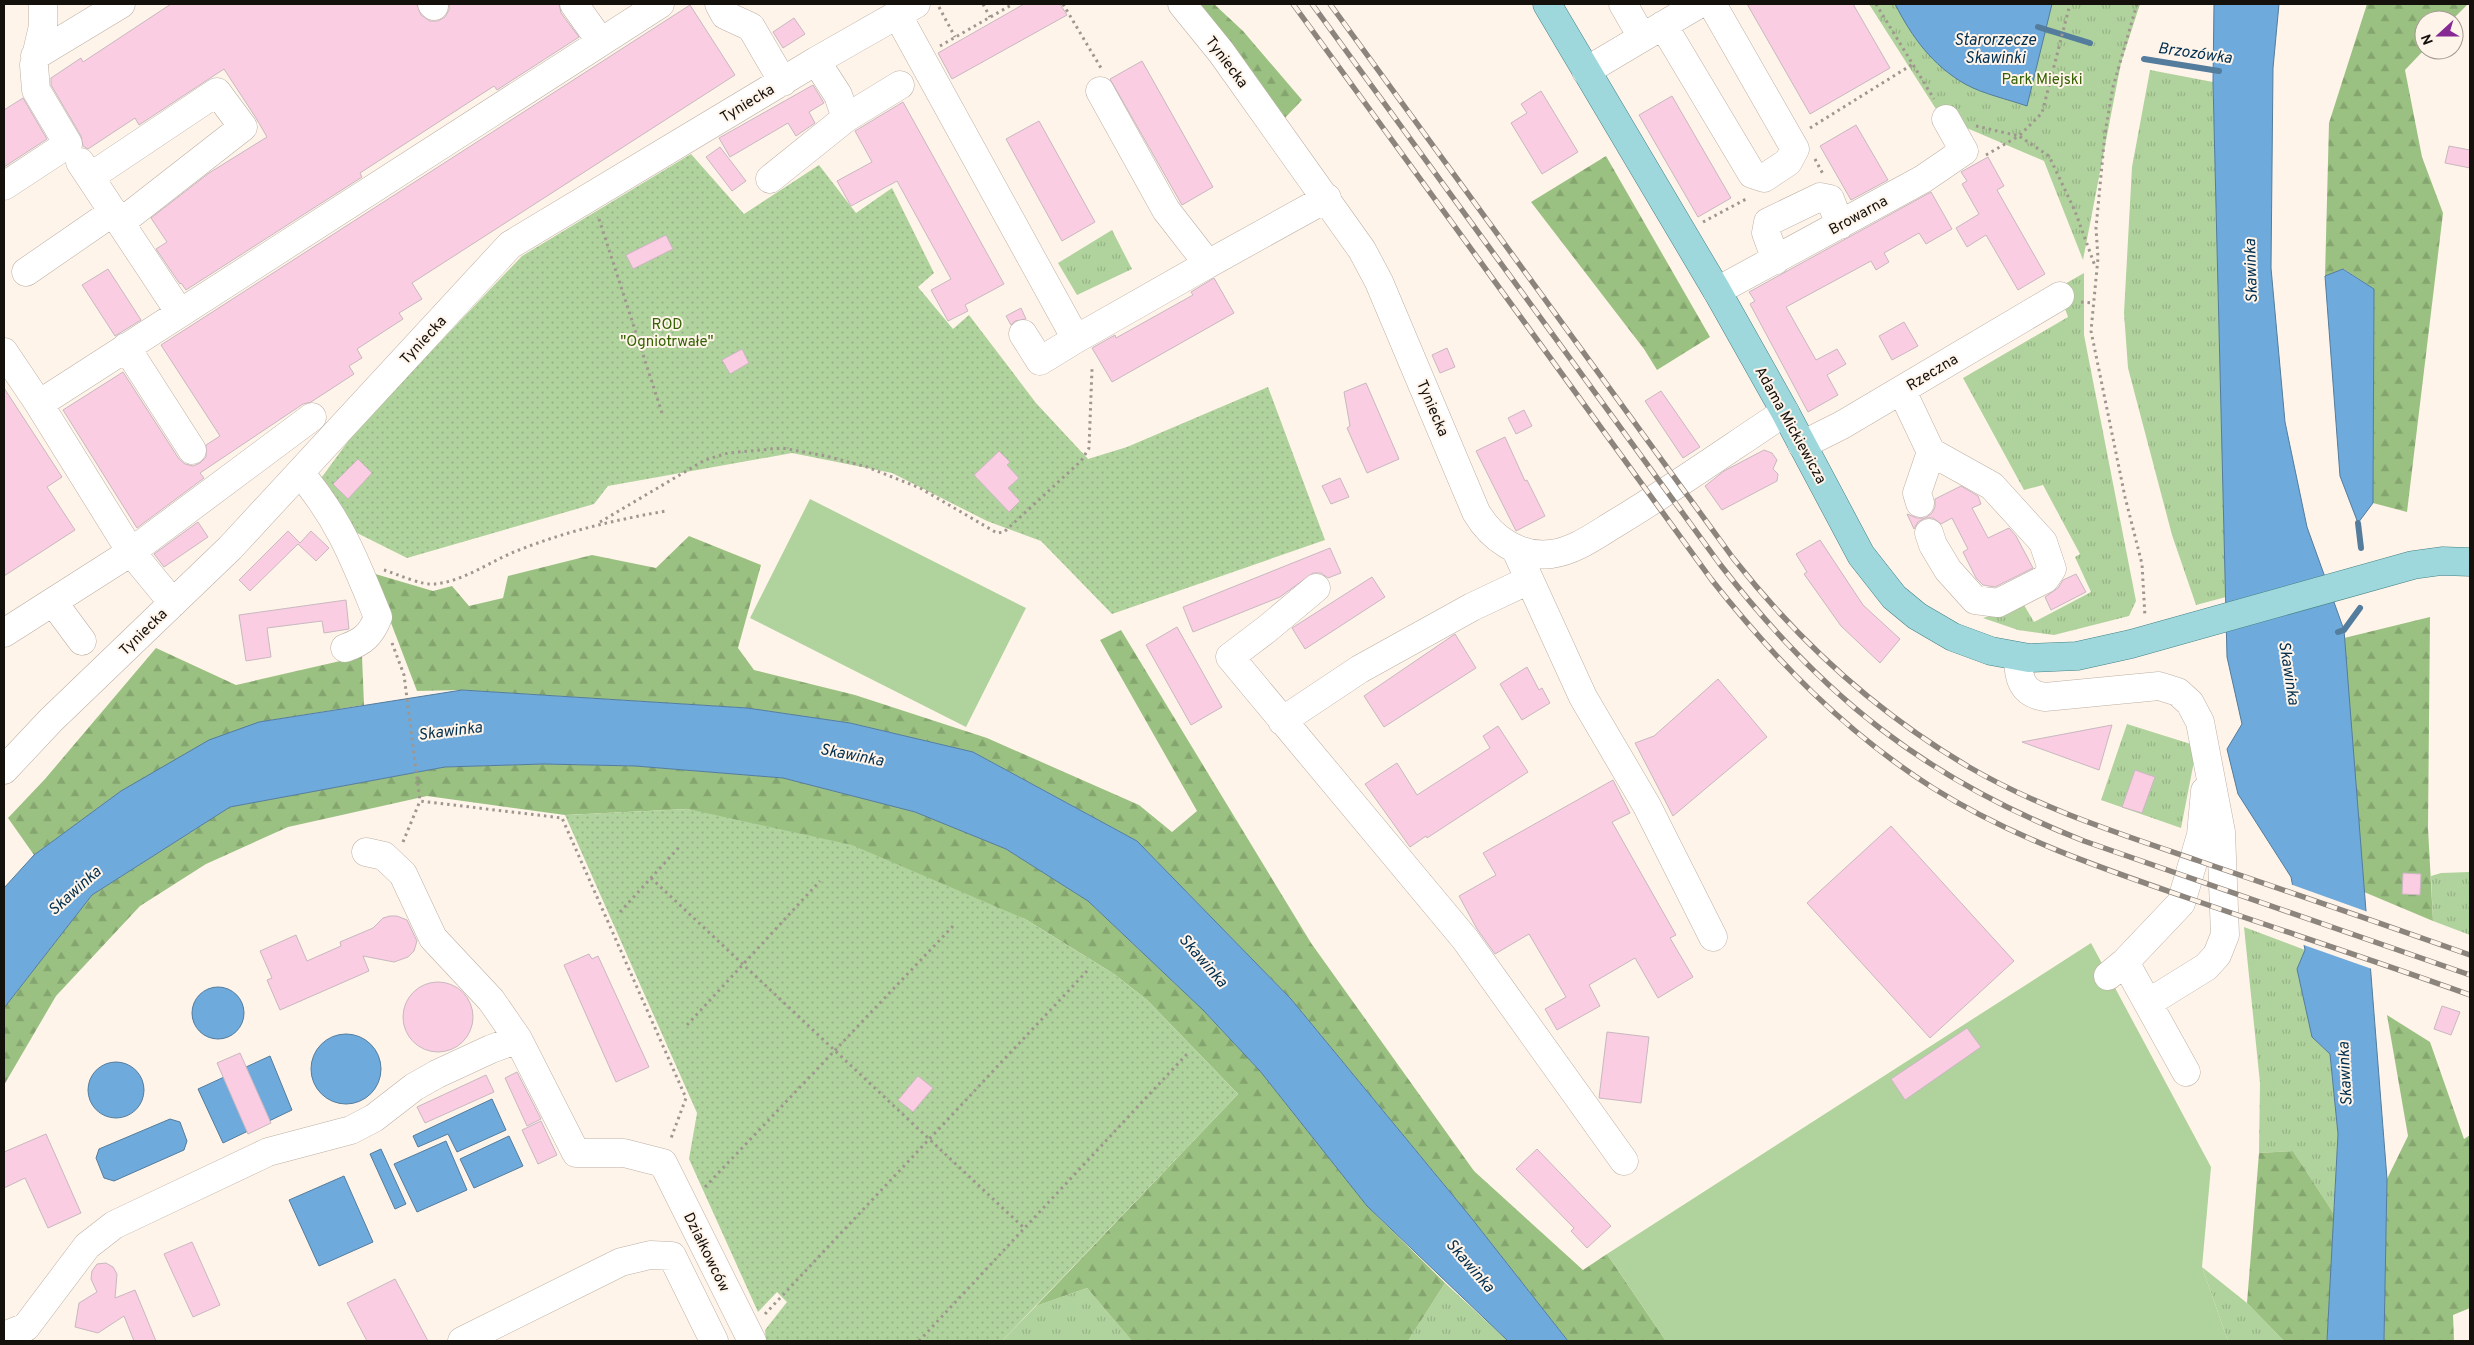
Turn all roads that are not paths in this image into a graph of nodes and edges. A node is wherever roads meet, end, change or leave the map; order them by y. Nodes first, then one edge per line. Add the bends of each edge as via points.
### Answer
1 (43, 4) edge
2 (121, 4) edge
3 (574, 4) edge
4 (660, 4) edge
5 (720, 4) edge
6 (1182, 4) edge
7 (1547, 4) edge
8 (1623, 4) edge
9 (1699, 4) edge
10 (1712, 4) edge
11 (906, 9) edge
12 (1653, 31) junction
13 (601, 42) junction
14 (35, 56) junction
15 (816, 61) junction
16 (1586, 71) junction
17 (783, 82) junction
18 (900, 86) dead end
19 (1100, 91) road end
20 (846, 118) junction
21 (1946, 119) road end
22 (68, 144) junction
23 (90, 177) junction
24 (770, 179) dead end
25 (4, 186) edge
26 (1327, 198) junction
27 (116, 217) junction
28 (1840, 225) junction
29 (1776, 260) junction
30 (1208, 264) junction
31 (26, 272) dead end
32 (1717, 292) junction
33 (2060, 296) dead end
34 (180, 313) junction
35 (1023, 334) dead end
36 (1076, 339) junction
37 (126, 347) junction
38 (4, 352) edge
39 (1902, 391) junction
40 (38, 404) junction
41 (1785, 412) junction
42 (312, 416) dead end
43 (1802, 445) junction
44 (192, 450) dead end
45 (1931, 452) junction
46 (300, 473) junction
47 (1920, 503) dead end
48 (1929, 533) dead end
49 (1515, 548) junction
50 (131, 552) junction
51 (2470, 562) edge
52 (1529, 580) junction
53 (1316, 588) dead end
54 (53, 602) junction
55 (173, 603) junction
56 (4, 633) edge
57 (82, 641) dead end
58 (345, 648) dead end
59 (2018, 657) junction
60 (1282, 721) junction
61 (2207, 760) junction
62 (4, 770) edge
63 (375, 854) road end
64 (1713, 937) dead end
65 (2148, 1003) junction
66 (518, 1039) junction
67 (2186, 1072) dead end
68 (1624, 1161) dead end
69 (4, 1336) edge
70 (462, 1341) edge
71 (714, 1341) edge
72 (752, 1341) edge

1 - 14 street via 43,26
2 - 14 street
3 - 13 street
4 - 13 street
5 - 17 street via 726,15 752,26
6 - 26 street, Tyniecka via 1221,52
7 - 16 main road, Adama Mickiewicza
8 - 12 street
9 - 12 street
10 - 12 street via 1795,149 1788,162 1764,178 1752,174
11 - 15 street, Tyniecka
11 - 36 street via 920,57
12 - 16 street
13 - 34 street
14 - 22 street via 36,90
15 - 17 street, Tyniecka
15 - 20 street via 838,95
16 - 32 main road, Adama Mickiewicza
17 - 46 street, Tyniecka via 510,245
18 - 20 street
19 - 30 street via 1166,210
20 - 24 street
21 - 28 street, Browarna via 1964,151 1923,179
22 - 23 street
22 - 25 street
23 - 27 street
23 - 27 street via 217,92 243,127
26 - 30 street
26 - 49 street, Tyniecka via 1379,282 1476,512 1492,534
27 - 31 street
27 - 34 street
28 - 29 street, Browarna
28 - 29 street via 1830,199 1820,197 1768,222 1766,233
29 - 32 street, Browarna
30 - 36 street
32 - 41 main road, Adama Mickiewicza
33 - 39 street, Rzeczna
34 - 37 street
35 - 36 street via 1040,361
37 - 40 street
37 - 44 street
38 - 40 street
39 - 43 street, Rzeczna
39 - 45 street
40 - 50 street
41 - 43 main road, Adama Mickiewicza
41 - 49 street, Tyniecka via 1643,507 1582,543 1552,554
42 - 50 street
43 - 59 main road, Adama Mickiewicza via 1861,555 1894,597 1917,616 1953,637
45 - 47 street via 1917,493
45 - 48 street via 1992,486 2043,542 2052,569 2045,579 1998,604 1975,600 1948,570
46 - 55 street, Tyniecka
46 - 58 street via 330,512 354,557 378,617 373,630 362,642
49 - 52 street
50 - 54 street
50 - 55 street
51 - 59 main road, Adama Mickiewicza via 2413,565 2154,630 2077,656
52 - 60 street via 1360,669
52 - 64 street via 1583,697 1647,806
53 - 60 street via 1230,657
54 - 56 street
54 - 57 street
55 - 62 street, Tyniecka via 51,720
59 - 61 street via 2022,683 2028,691 2045,698 2159,686 2178,692 2190,703 2200,722
60 - 68 street via 1465,938
61 - 65 street via 2221,832 2225,935 2217,955 2206,967
61 - 65 street via 2201,835 2180,903 2117,969
63 - 66 street via 403,874 433,938 490,1000
65 - 67 street
66 - 69 street via 437,1074 351,1130 268,1152 114,1225 87,1246 26,1327
66 - 72 street, Działkowców via 576,1153 624,1153 663,1163
70 - 71 street via 621,1262 650,1255 672,1256

